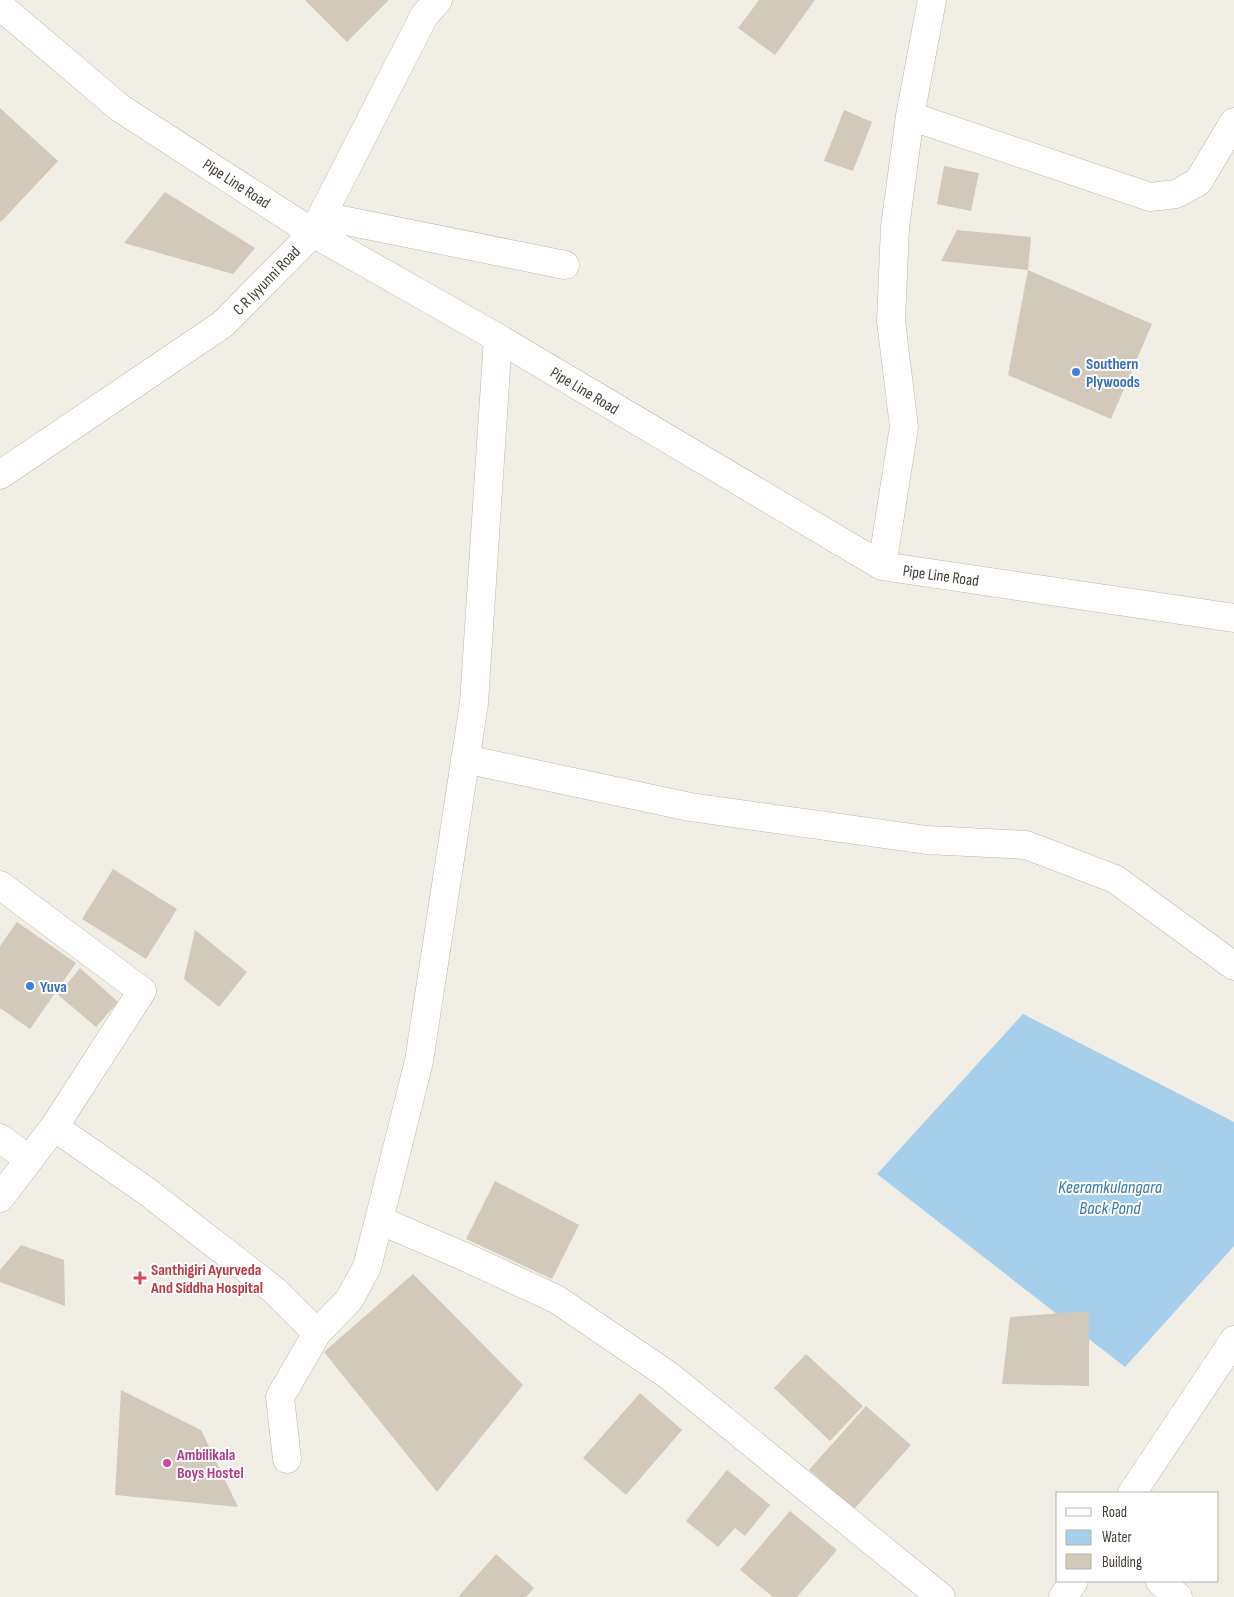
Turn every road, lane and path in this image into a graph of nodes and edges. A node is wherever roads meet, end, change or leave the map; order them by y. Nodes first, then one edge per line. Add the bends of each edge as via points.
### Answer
1 (438, 0) edge
2 (932, 0) edge
3 (0, 6) edge
4 (910, 116) junction
5 (1234, 122) edge
6 (317, 224) junction
7 (565, 266) dead end
8 (498, 338) junction
9 (0, 475) edge
10 (882, 566) junction
11 (1234, 618) edge
12 (465, 759) junction
13 (0, 885) edge
14 (1234, 966) edge
15 (54, 1127) junction
16 (0, 1138) edge
17 (28, 1159) junction
18 (0, 1198) edge
19 (379, 1220) junction
20 (317, 1333) junction
21 (1234, 1340) edge
22 (288, 1459) dead end
23 (1133, 1492) edge
24 (1073, 1582) edge
25 (1161, 1582) edge
26 (941, 1597) edge
27 (1063, 1597) edge
28 (1178, 1597) edge

1 - 6 street, C R Iyyunni Road via 424,16
2 - 4 street
3 - 6 street, Pipe Line Road via 120,108
4 - 5 street via 1150,197 1176,194 1198,182
4 - 10 street via 895,227 891,322 904,427
6 - 7 street
6 - 8 street, Pipe Line Road
6 - 9 street, C R Iyyunni Road via 223,324
8 - 10 street, Pipe Line Road
8 - 12 street via 474,703
10 - 11 street, Pipe Line Road
12 - 14 street via 690,807 928,840 1026,845 1115,879
12 - 19 street via 419,1061
13 - 15 street via 142,991
15 - 17 street
15 - 20 street via 145,1190 266,1284
16 - 17 street
17 - 18 street
19 - 20 street via 367,1267 349,1300
19 - 26 street via 556,1299 668,1375
20 - 22 street via 280,1396
21 - 23 street
24 - 27 street
25 - 28 street

